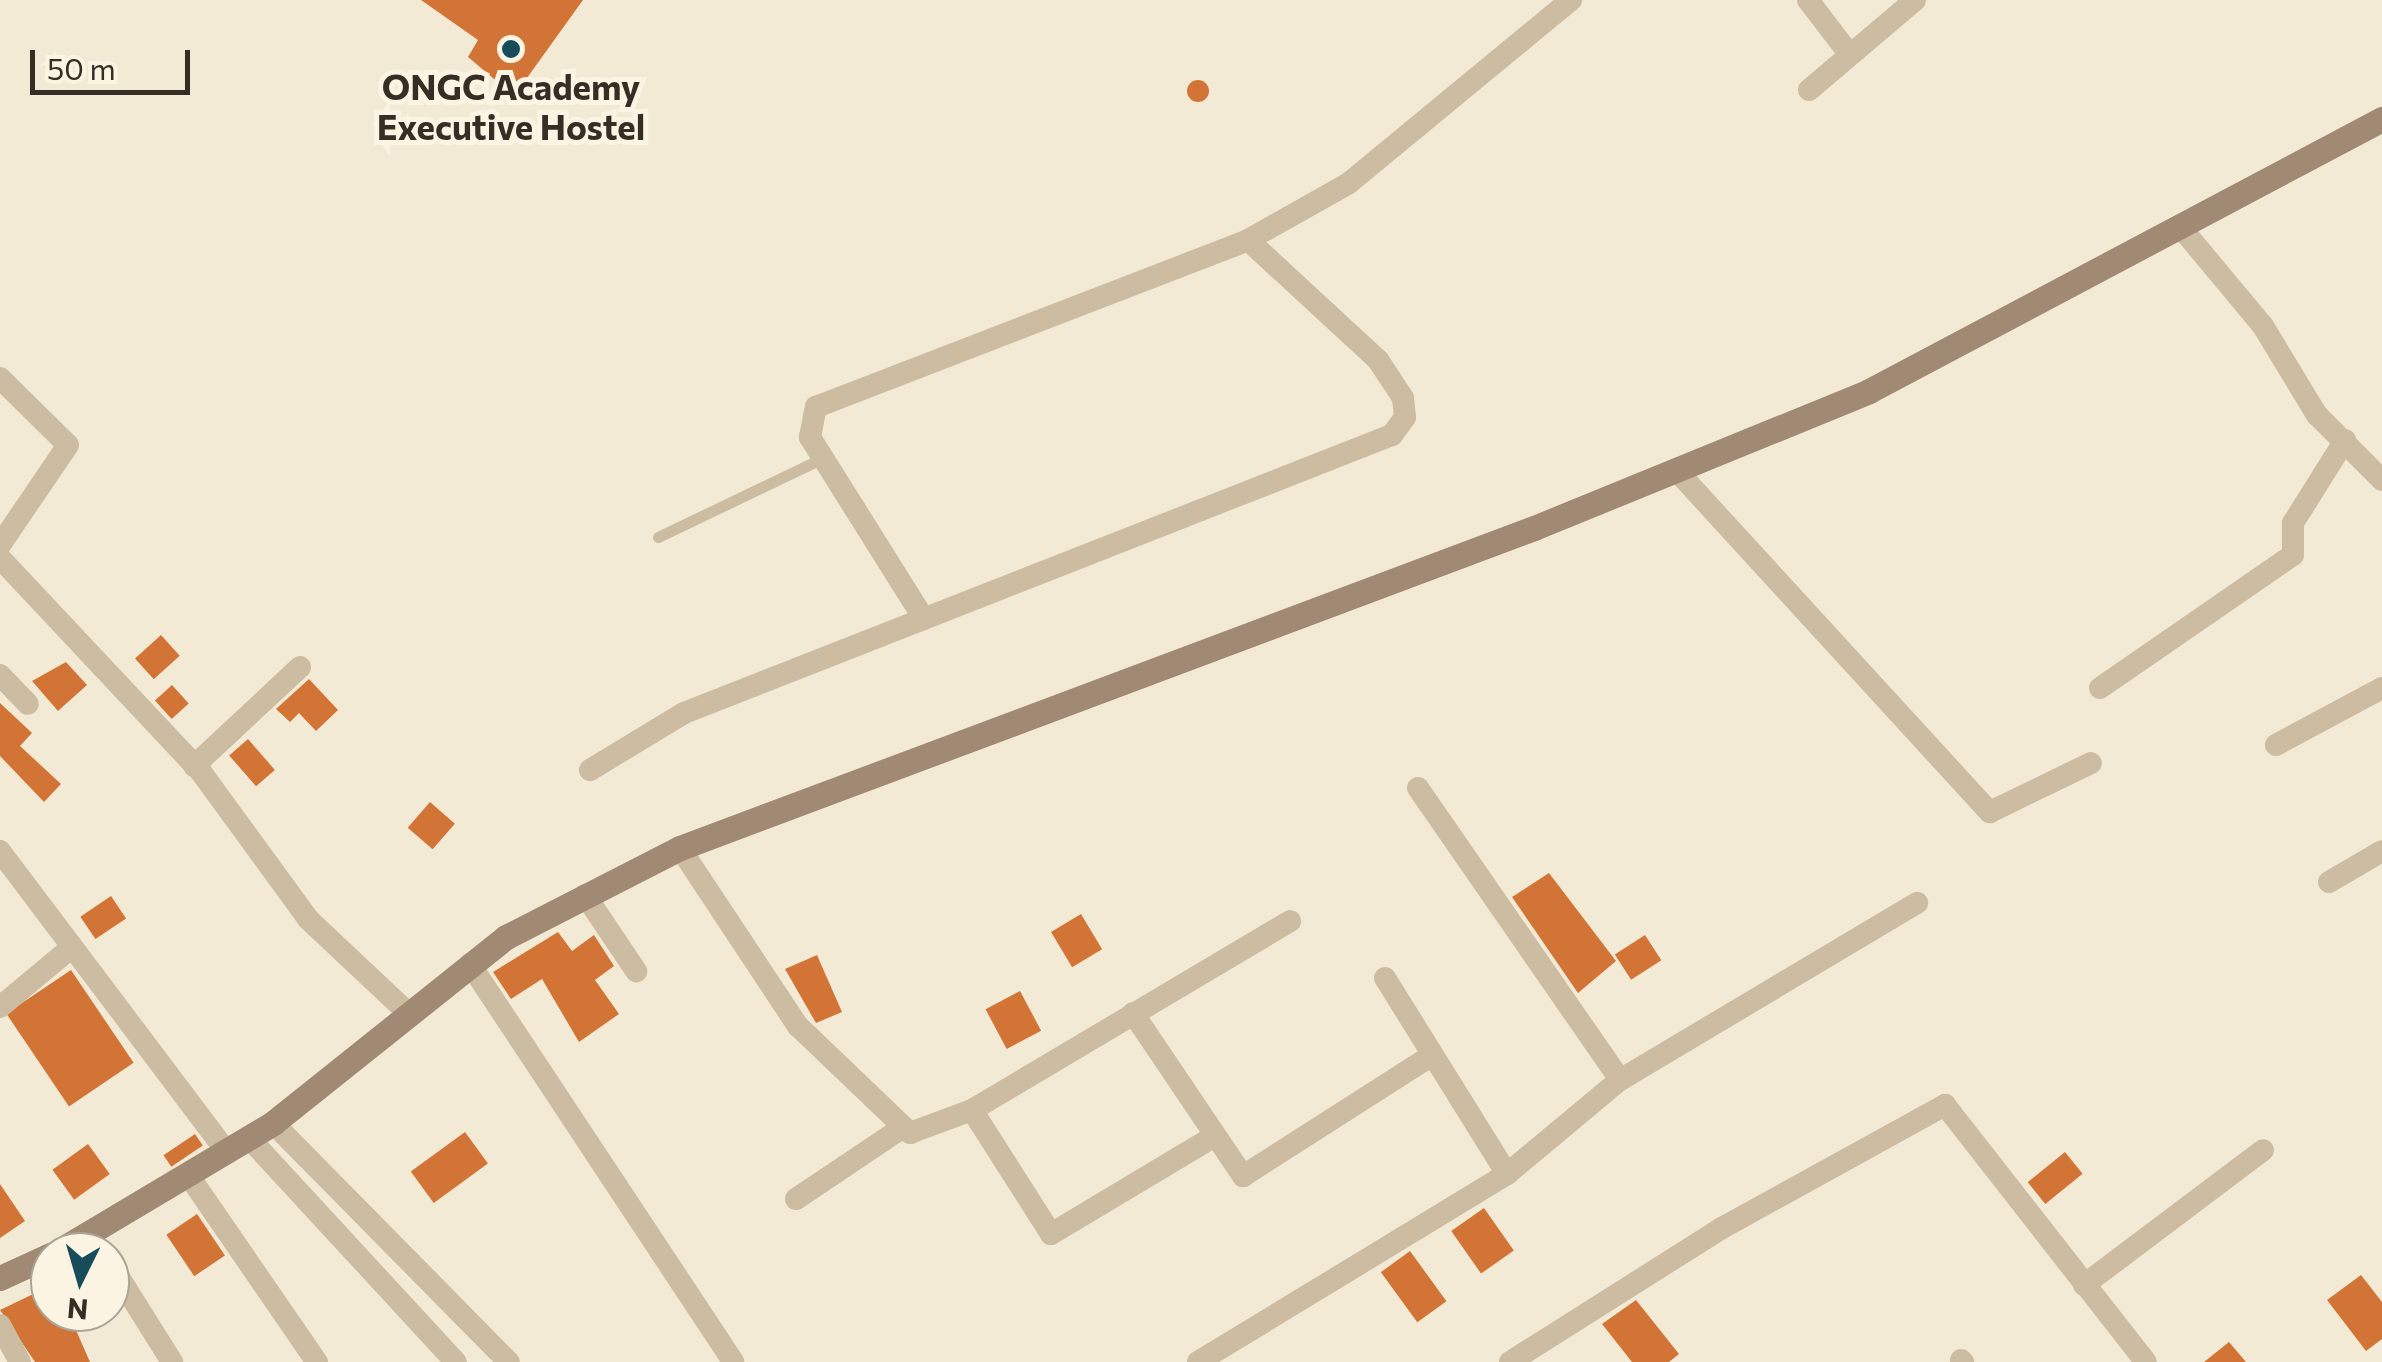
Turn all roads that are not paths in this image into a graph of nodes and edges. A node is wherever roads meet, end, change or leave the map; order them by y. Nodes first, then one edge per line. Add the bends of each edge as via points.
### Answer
1 (1571, 0) edge
2 (1808, 0) edge
3 (1915, 0) edge
4 (1847, 51) junction
5 (1809, 90) dead end
6 (2382, 119) edge
7 (2183, 230) junction
8 (1248, 240) junction
9 (0, 378) edge
10 (2345, 440) junction
11 (823, 458) junction
12 (1678, 471) junction
13 (2382, 480) edge
14 (658, 538) dead end
15 (0, 545) edge
16 (0, 558) edge
17 (924, 619) junction
18 (300, 667) dead end
19 (0, 675) edge
20 (2100, 688) dead end
21 (2382, 688) edge
22 (28, 704) dead end
23 (2276, 745) dead end
24 (2092, 763) dead end
25 (194, 766) junction
26 (590, 770) dead end
27 (1418, 788) dead end
28 (680, 848) junction
29 (0, 851) edge
30 (2382, 851) edge
31 (2330, 882) dead end
32 (586, 895) junction
33 (1917, 903) dead end
34 (1290, 921) dead end
35 (72, 947) junction
36 (470, 964) junction
37 (636, 972) dead end
38 (1385, 978) dead end
39 (0, 1007) edge
40 (409, 1014) junction
41 (1133, 1014) junction
42 (1429, 1057) junction
43 (1620, 1080) junction
44 (972, 1110) junction
45 (272, 1123) junction
46 (900, 1129) junction
47 (250, 1138) junction
48 (1210, 1139) junction
49 (2263, 1150) dead end
50 (227, 1152) junction
51 (1506, 1174) junction
52 (189, 1176) junction
53 (796, 1199) dead end
54 (114, 1232) edge
55 (30, 1264) edge
56 (0, 1278) edge
57 (2084, 1285) junction
58 (130, 1296) edge
59 (0, 1325) edge
60 (20, 1362) edge
61 (172, 1362) edge
62 (317, 1362) edge
63 (456, 1362) edge
64 (508, 1362) edge
65 (732, 1362) edge
66 (1198, 1362) edge
67 (1510, 1362) edge
68 (2146, 1362) edge

1 - 8 street via 1349,183
2 - 4 street
3 - 4 street
4 - 5 street
6 - 7 street
7 - 10 street via 2263,326 2317,416
7 - 12 street via 1869,391
8 - 11 street via 816,407 806,426
8 - 17 street via 1378,360 1403,398 1405,417 1392,436
9 - 15 street via 68,446
10 - 13 street
10 - 20 street via 2292,523 2294,555
11 - 14 lane
11 - 17 street
12 - 24 street via 1990,812
12 - 28 street
16 - 25 street
17 - 26 street via 684,714
18 - 25 street
19 - 22 street
21 - 23 street
25 - 40 street via 300,909
27 - 43 street
28 - 32 street
28 - 46 street via 798,1026
29 - 35 street
30 - 31 street
32 - 36 street
32 - 37 street
33 - 43 street
34 - 41 street
35 - 39 street
35 - 50 street
36 - 40 street
36 - 65 street
38 - 42 street
40 - 45 street
41 - 44 street
41 - 48 street
42 - 48 street via 1253,1174 1234,1170
42 - 51 street
43 - 51 street
44 - 46 street via 922,1132
44 - 48 street via 1051,1234
45 - 47 street
45 - 64 street
46 - 53 street
47 - 50 street
47 - 63 street
49 - 57 street
50 - 52 street
51 - 66 street
52 - 54 street
52 - 62 street
55 - 56 street
57 - 67 street via 1952,1108 1939,1106
57 - 68 street
58 - 61 street
59 - 60 street

